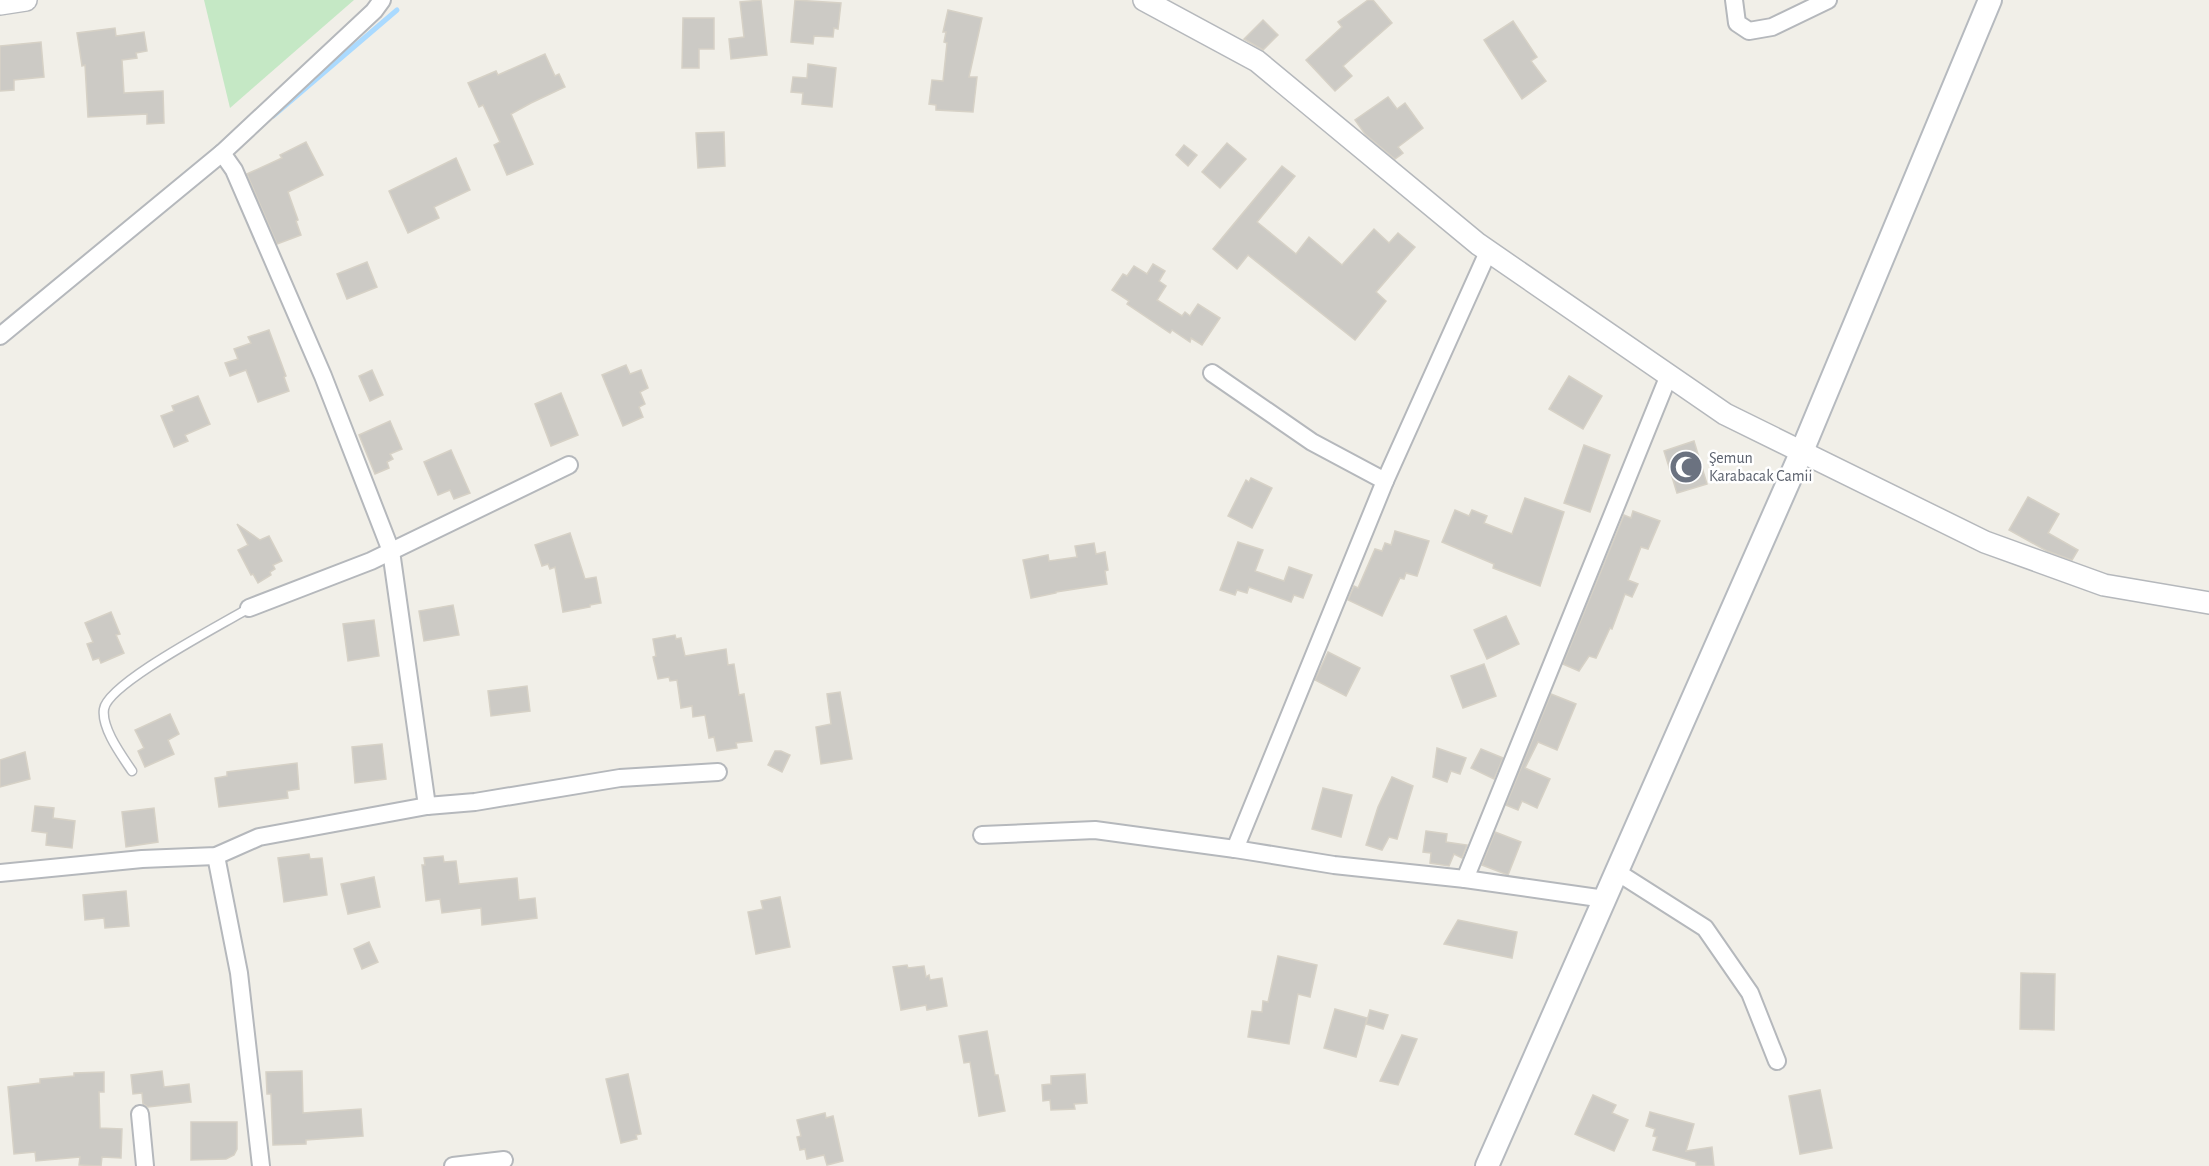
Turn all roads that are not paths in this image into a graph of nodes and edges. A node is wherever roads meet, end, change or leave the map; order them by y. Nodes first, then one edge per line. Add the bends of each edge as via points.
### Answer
1 (26, 0) edge
2 (382, 0) edge
3 (1144, 0) edge
4 (1734, 0) edge
5 (1828, 0) edge
6 (1990, 0) edge
7 (0, 4) edge
8 (222, 153) junction
9 (1488, 252) junction
10 (0, 336) edge
11 (1212, 373) dead end
12 (1669, 375) junction
13 (1802, 451) junction
14 (569, 465) dead end
15 (1385, 481) junction
16 (391, 551) junction
17 (2209, 603) edge
18 (249, 608) joint
19 (132, 771) dead end
20 (718, 772) dead end
21 (427, 806) junction
22 (982, 835) dead end
23 (1235, 849) junction
24 (216, 856) junction
25 (1617, 872) junction
26 (0, 873) edge
27 (1465, 879) junction
28 (1605, 899) junction
29 (1777, 1061) dead end
30 (140, 1114) dead end
31 (504, 1160) dead end
32 (145, 1166) edge
33 (261, 1166) edge
34 (453, 1166) edge
35 (1487, 1166) edge

1 - 7 street
2 - 8 street
3 - 9 street via 1257,61
4 - 5 street via 1737,23 1749,31 1772,27
6 - 13 main road
8 - 10 street
8 - 16 street via 234,170 323,376
9 - 12 street
9 - 15 street
11 - 15 street via 1312,442
12 - 13 street via 1725,414
12 - 27 street
13 - 17 street via 1985,542 2104,585
13 - 25 main road
14 - 16 street
15 - 23 street
16 - 18 street
16 - 21 street
18 - 19 lane via 137,674 108,700 104,714 108,730
20 - 21 street via 620,778
21 - 24 street via 259,837
22 - 23 street via 1095,831
23 - 27 street via 1334,865
24 - 26 street
24 - 33 street via 239,973
25 - 28 main road
25 - 29 street via 1705,928 1750,993
27 - 28 street
28 - 35 main road
30 - 32 street
31 - 34 street

